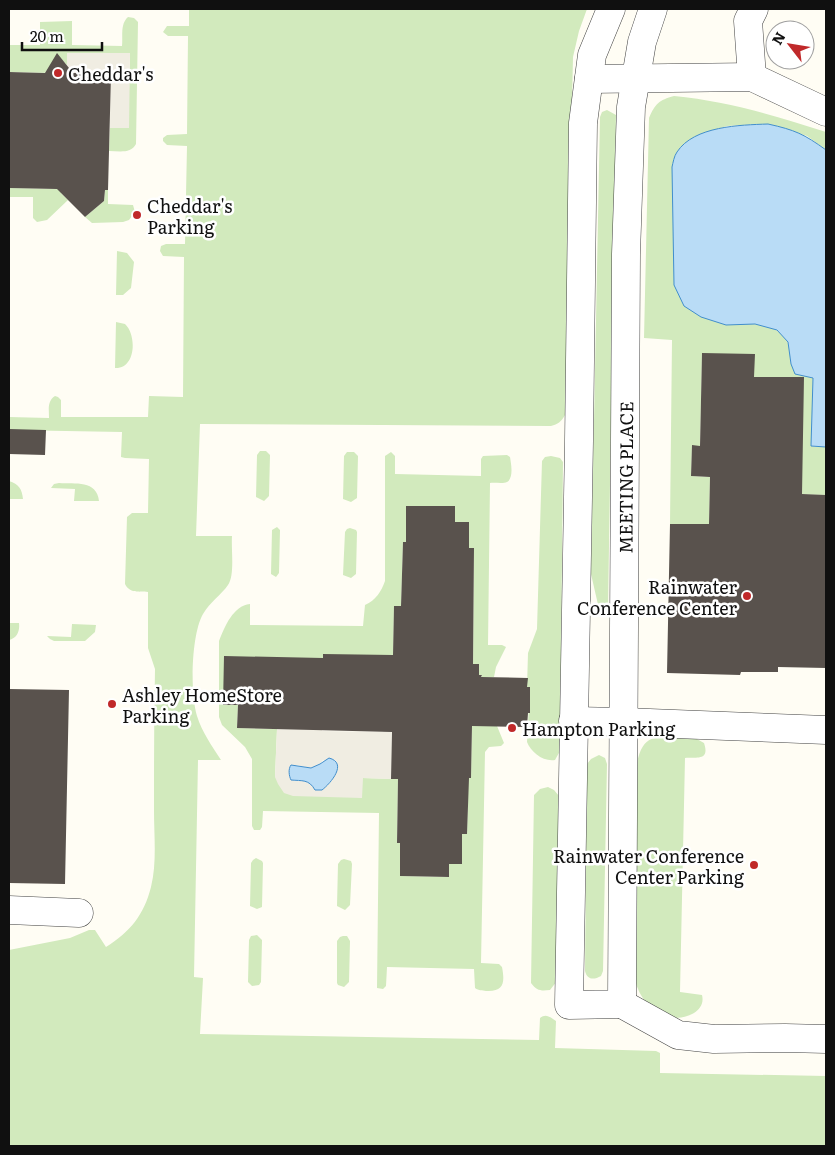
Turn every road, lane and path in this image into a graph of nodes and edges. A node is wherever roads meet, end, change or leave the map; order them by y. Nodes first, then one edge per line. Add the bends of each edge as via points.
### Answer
1 (611, 9) edge
2 (653, 9) edge
3 (754, 9) edge
4 (752, 76) junction
5 (636, 78) junction
6 (589, 79) junction
7 (826, 112) edge
8 (573, 721) junction
9 (624, 722) junction
10 (826, 730) edge
11 (9, 910) edge
12 (79, 913) dead end
13 (622, 1004) junction
14 (826, 1039) edge

1 - 6 street via 592,55
2 - 5 street, MEETING PLACE via 642,42
3 - 4 street via 748,21
4 - 5 street
4 - 7 street
5 - 6 street
5 - 9 street, MEETING PLACE via 631,107 626,254
6 - 8 street via 583,123
8 - 9 street
8 - 13 street via 569,1005
9 - 10 street
9 - 13 street, MEETING PLACE
11 - 12 street
13 - 14 street via 678,1036

